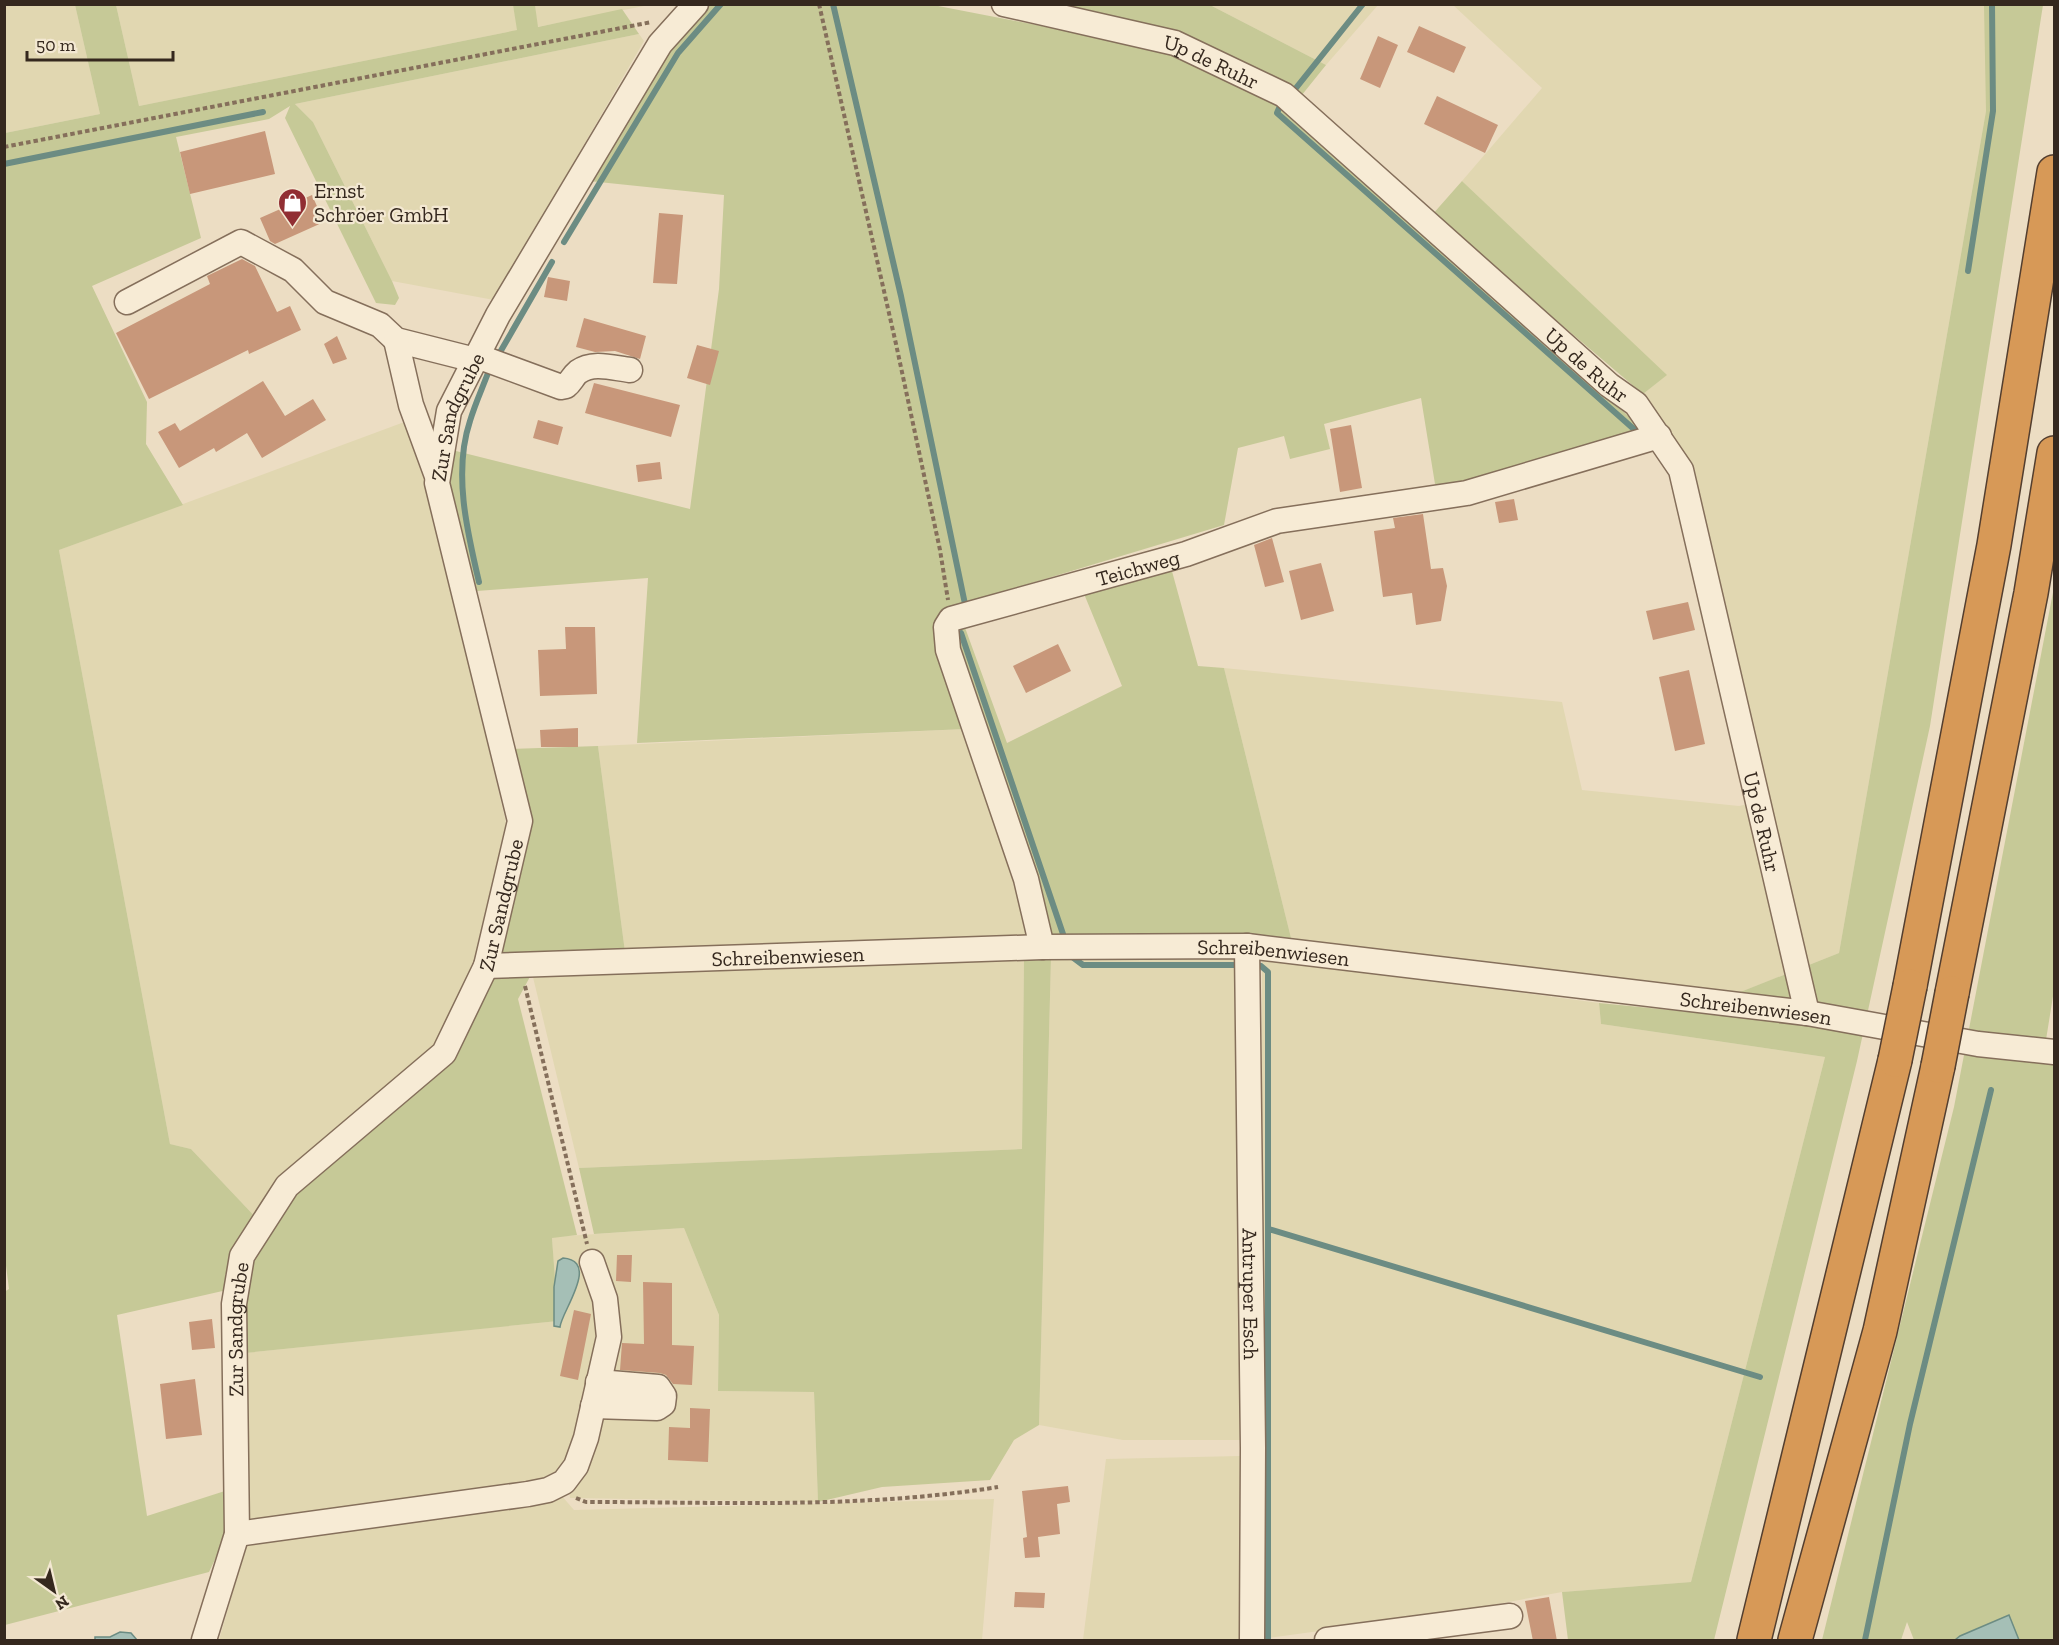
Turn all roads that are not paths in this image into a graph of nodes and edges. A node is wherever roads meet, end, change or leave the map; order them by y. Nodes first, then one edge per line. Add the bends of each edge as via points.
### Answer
1 (1004, 4) edge
2 (691, 10) edge
3 (2055, 172) edge
4 (127, 302) dead end
5 (396, 340) junction
6 (476, 358) junction
7 (630, 370) dead end
8 (448, 418) junction
9 (417, 421) junction
10 (1659, 436) junction
11 (2055, 453) edge
12 (438, 478) junction
13 (2055, 527) edge
14 (2031, 593) junction
15 (1247, 946) junction
16 (1042, 947) junction
17 (486, 966) junction
18 (1807, 1013) junction
19 (2055, 1052) edge
20 (592, 1262) road end
21 (598, 1382) junction
22 (593, 1406) junction
23 (237, 1534) junction
24 (1510, 1616) dead end
25 (204, 1641) edge
26 (1252, 1641) edge
27 (1327, 1641) edge
28 (1754, 1641) edge
29 (1795, 1641) edge

1 - 10 street, Up de Ruhr via 1175,43 1284,95 1636,404
2 - 6 street, Zur Sandgrube via 660,44
3 - 28 highway, bridge via 1994,545 1895,1060
4 - 5 street via 241,242 293,270 325,302 380,325
5 - 6 street
5 - 9 street
6 - 7 street via 561,387 586,367
6 - 8 street, Zur Sandgrube
8 - 9 street
8 - 12 street, Zur Sandgrube
9 - 12 street
10 - 16 street, Teichweg via 1467,493 1277,521 1186,554 951,619 946,627 948,650 1026,879
10 - 18 street, Up de Ruhr via 1681,470
11 - 14 highway
12 - 17 street, Zur Sandgrube via 448,534 520,821
13 - 14 highway
14 - 29 highway, bridge via 1953,993 1881,1331
15 - 16 street, Schreibenwiesen
15 - 18 street, Schreibenwiesen
15 - 26 street, Antruper Esch
16 - 17 street, Schreibenwiesen
17 - 23 street, Zur Sandgrube via 444,1053 287,1186 242,1256 234,1304
18 - 19 street, Schreibenwiesen via 1978,1044
20 - 21 street via 605,1299 609,1337
21 - 22 street
21 - 22 street via 658,1387 664,1396 663,1404 657,1408
22 - 23 street via 586,1438 572,1472 564,1482 548,1490
23 - 25 street, Zur Sandgrube
24 - 27 street

